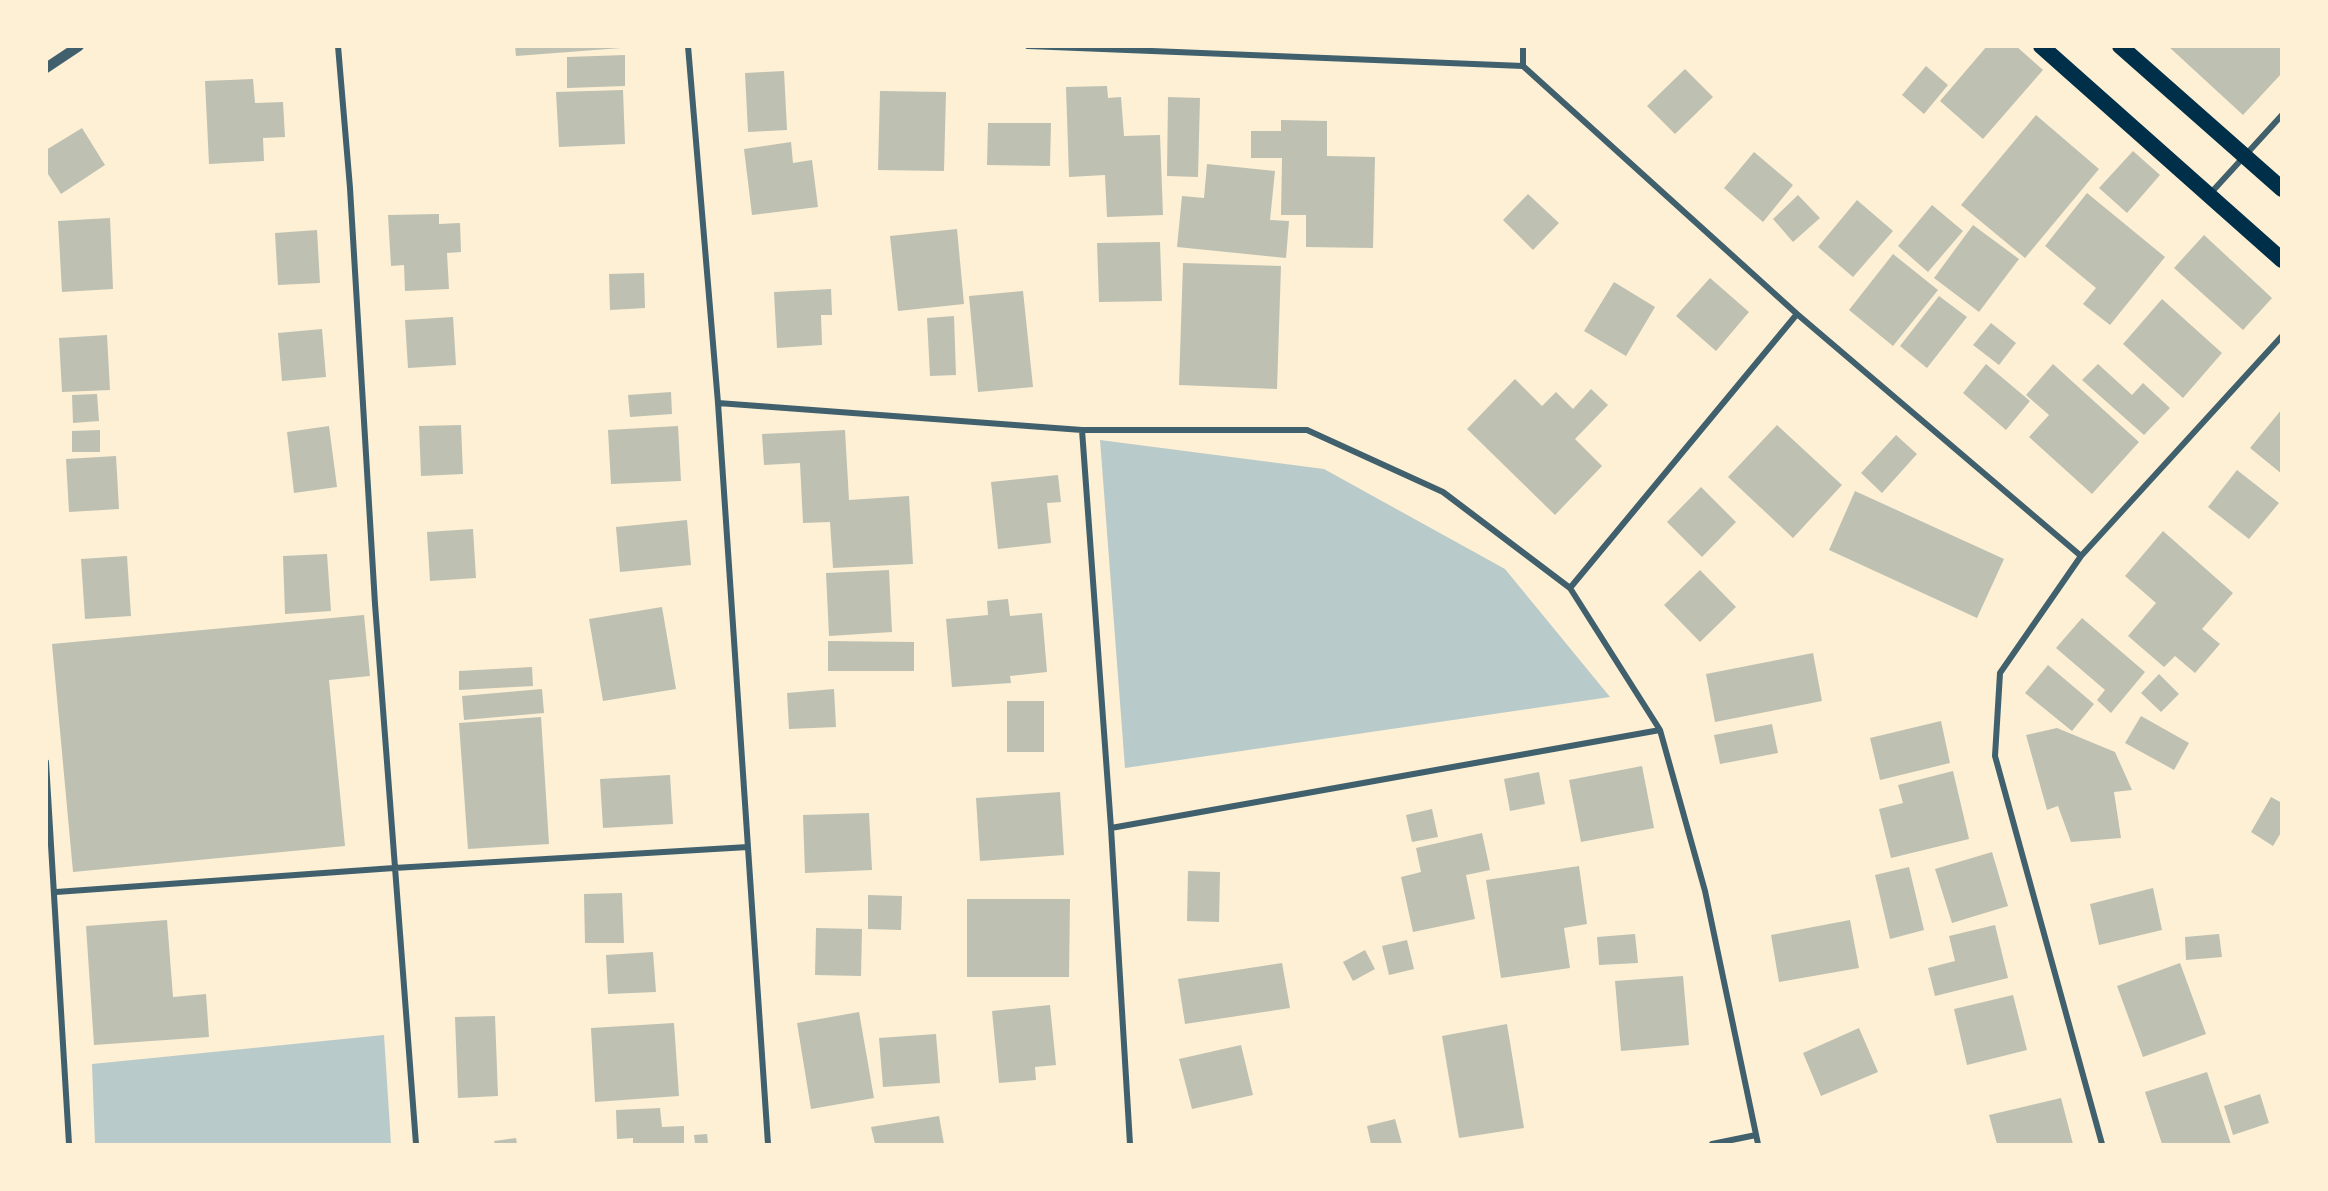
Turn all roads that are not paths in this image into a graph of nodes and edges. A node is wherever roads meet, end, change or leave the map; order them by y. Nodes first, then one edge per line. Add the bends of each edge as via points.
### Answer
1 (79, 46) edge
2 (338, 46) edge
3 (688, 46) edge
4 (1028, 46) edge
5 (1523, 46) edge
6 (2041, 46) edge
7 (2120, 46) edge
8 (1523, 66) junction
9 (46, 68) edge
10 (2282, 115) edge
11 (2245, 156) junction
12 (2282, 189) edge
13 (2209, 195) junction
14 (2282, 260) edge
15 (1797, 314) junction
16 (2282, 336) edge
17 (718, 403) junction
18 (1082, 430) junction
19 (2081, 556) junction
20 (1570, 588) junction
21 (1660, 730) junction
22 (46, 762) edge
23 (1111, 828) junction
24 (748, 847) junction
25 (394, 868) junction
26 (56, 892) junction
27 (1756, 1135) junction
28 (69, 1144) edge
29 (416, 1144) edge
30 (768, 1144) edge
31 (1130, 1144) edge
32 (1712, 1144) edge
33 (1758, 1144) edge
34 (2102, 1144) edge

1 - 9 street
2 - 25 street
3 - 17 street
4 - 8 street
5 - 8 street
6 - 13 highway
7 - 11 highway
8 - 15 street
10 - 11 street
11 - 12 highway
11 - 13 street
13 - 14 highway
15 - 19 street
15 - 20 street
16 - 19 street
17 - 18 street
17 - 24 street
18 - 20 street via 1307,430 1443,492
18 - 23 street
19 - 34 street via 2000,673 1995,756
20 - 21 street
21 - 23 street
21 - 27 street via 1705,891
22 - 26 street
23 - 31 street
24 - 25 street
24 - 30 street
25 - 26 street
25 - 29 street
26 - 28 street
27 - 32 street
27 - 33 street

